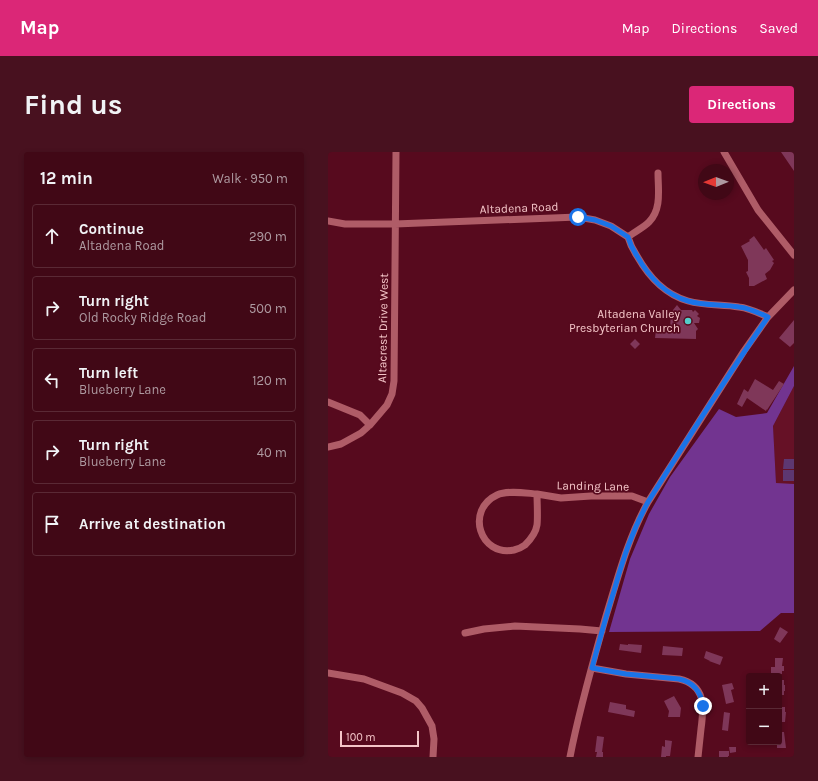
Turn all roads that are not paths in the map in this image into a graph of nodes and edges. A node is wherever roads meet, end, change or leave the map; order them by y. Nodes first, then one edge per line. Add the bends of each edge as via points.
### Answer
1 (396, 152) edge
2 (724, 152) edge
3 (658, 173) dead end
4 (328, 221) edge
5 (395, 224) junction
6 (628, 237) junction
7 (794, 255) edge
8 (794, 290) edge
9 (768, 317) junction
10 (328, 402) edge
11 (370, 425) junction
12 (328, 446) edge
13 (537, 494) junction
14 (648, 502) junction
15 (602, 631) junction
16 (465, 634) dead end
17 (592, 668) junction
18 (328, 673) edge
19 (432, 757) edge
20 (570, 757) edge
21 (698, 757) edge

1 - 5 street, Altacrest Drive West
2 - 7 street via 758,210
3 - 6 street via 656,210 649,222
4 - 5 street, Altadena Road via 345,224
5 - 6 street, Altadena Road via 578,217 611,226
5 - 11 street, Altacrest Drive West via 394,381 387,405
6 - 9 street via 644,269 667,292 688,301 740,307
8 - 9 street
9 - 14 street
10 - 11 street via 360,415
11 - 12 street, Altacrest Drive West via 341,444
13 - 13 street, Landing Lane via 537,525 530,540 521,548 508,551 496,549 484,539 479,528 480,515 485,503 498,495 512,492
13 - 14 street, Landing Lane via 561,498 632,496
14 - 15 street via 623,560
15 - 16 street via 515,626
15 - 17 street
17 - 20 street
17 - 21 street via 685,680 693,686 701,696 703,706
18 - 19 street via 364,679 416,701 432,726

